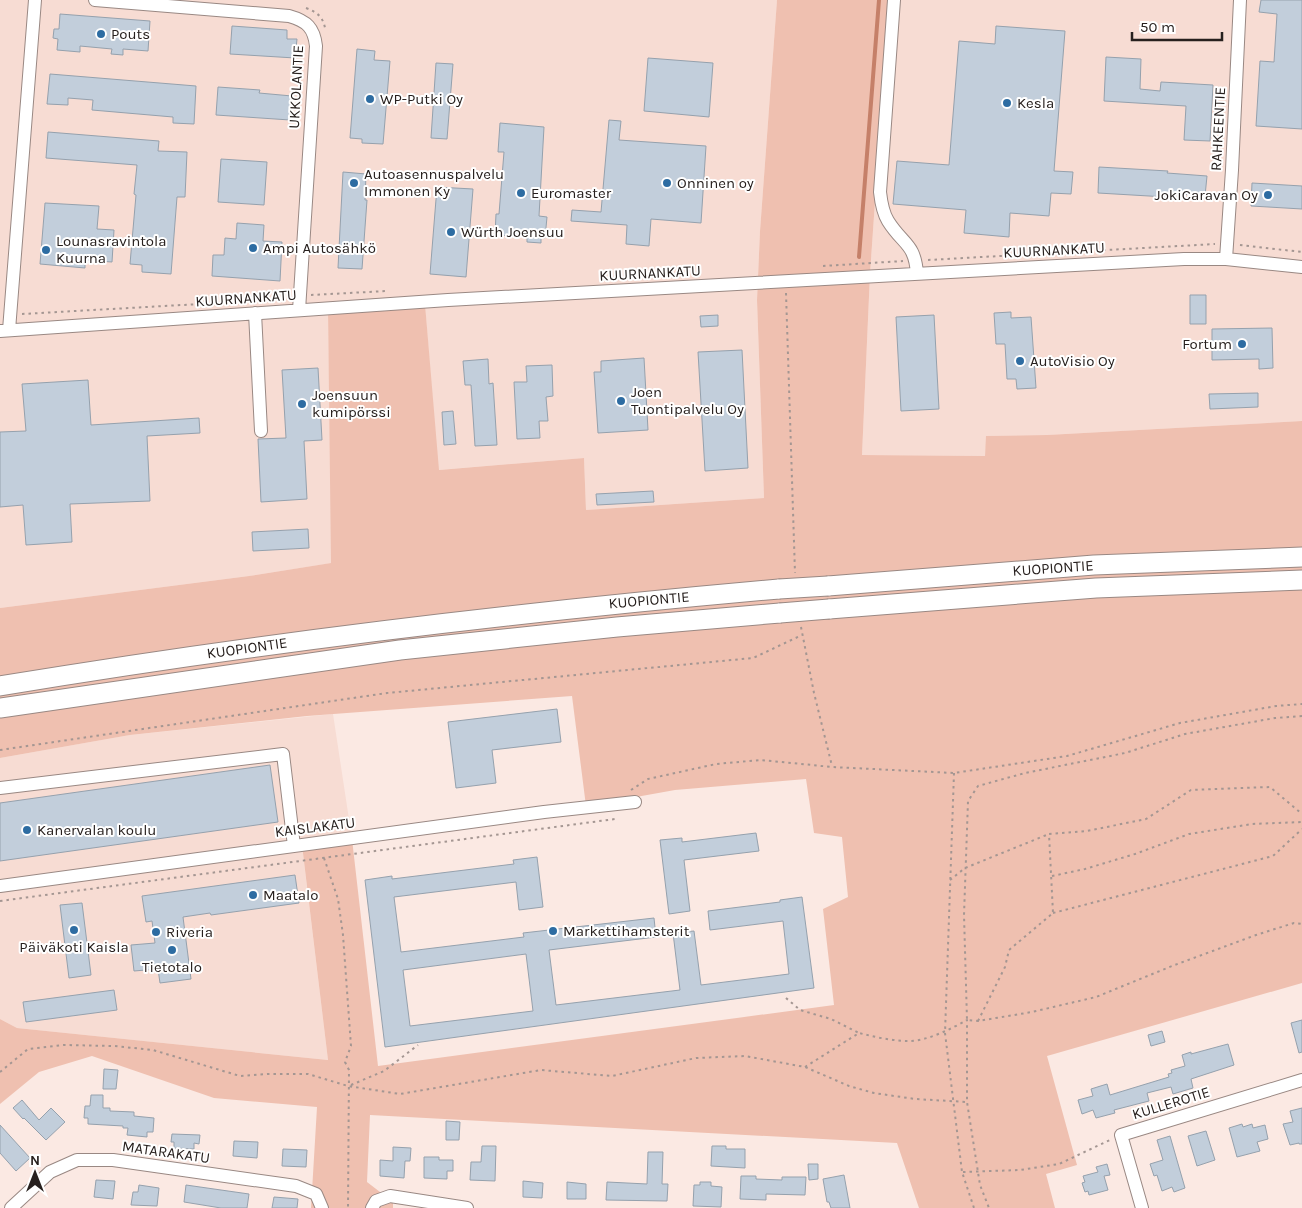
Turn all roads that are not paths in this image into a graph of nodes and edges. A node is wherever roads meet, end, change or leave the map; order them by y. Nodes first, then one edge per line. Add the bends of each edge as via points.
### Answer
1 (35, 0) edge
2 (94, 0) edge
3 (894, 0) edge
4 (1240, 0) edge
5 (1226, 259) junction
6 (1302, 267) edge
7 (918, 274) junction
8 (299, 310) junction
9 (255, 313) junction
10 (4, 330) edge
11 (261, 431) dead end
12 (1302, 557) edge
13 (1302, 580) edge
14 (0, 686) edge
15 (0, 708) edge
16 (0, 788) edge
17 (635, 802) dead end
18 (294, 846) junction
19 (0, 886) edge
20 (1302, 1080) edge
21 (11, 1208) edge
22 (322, 1208) edge
23 (372, 1208) edge
24 (467, 1208) edge
25 (1142, 1208) edge

1 - 10 street
2 - 8 street, UKKOLANTIE via 289,16 310,26 316,46
3 - 7 street via 880,192 887,220 912,249
4 - 5 street, RAHKEENTIE
5 - 6 street, KUURNANKATU
5 - 7 street, KUURNANKATU
7 - 8 street, KUURNANKATU
8 - 9 street, KUURNANKATU
9 - 10 street, KUURNANKATU
9 - 11 street
12 - 14 highway, KUOPIONTIE, bridge via 1094,565 613,604 397,628
13 - 15 highway, KUOPIONTIE, bridge via 1096,588 617,627 400,650
16 - 18 street via 283,754
17 - 18 street, KAISLAKATU
18 - 19 street, KAISLAKATU
20 - 25 street, KULLEROTIE via 1121,1135
21 - 22 street, MATARAKATU via 50,1172 77,1160 113,1160 296,1186 316,1194
23 - 24 street via 376,1201 390,1196

